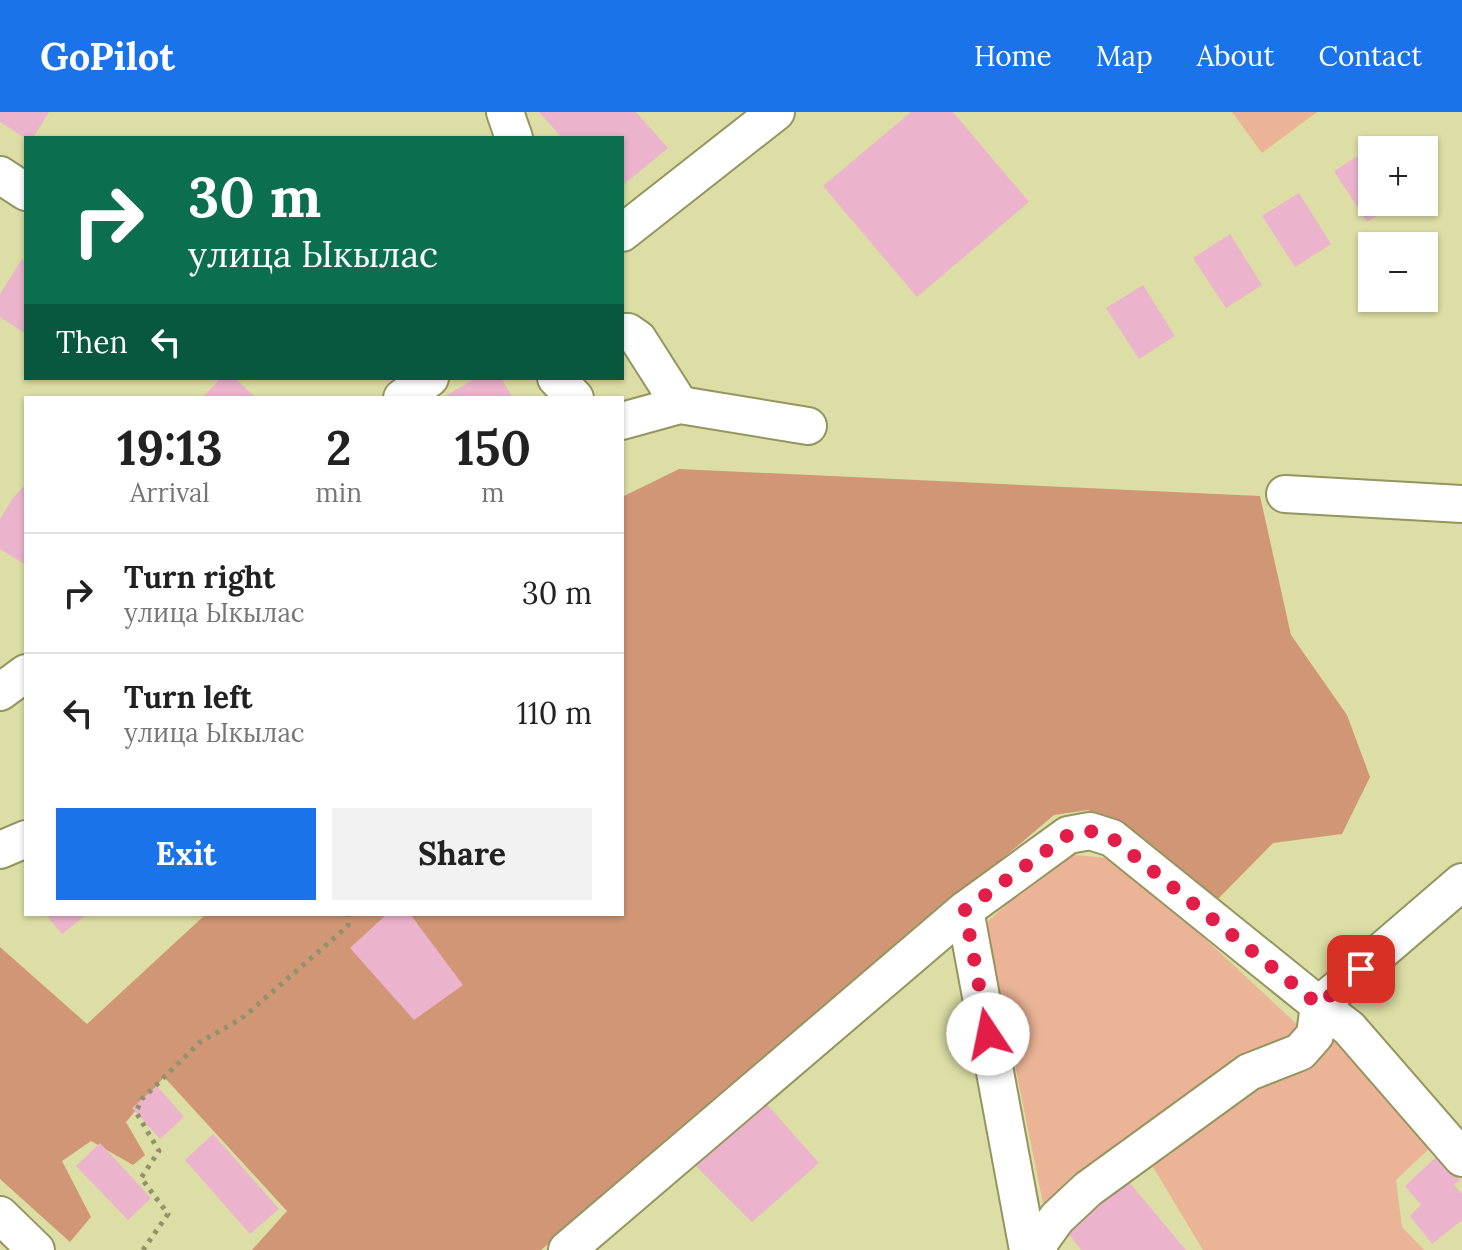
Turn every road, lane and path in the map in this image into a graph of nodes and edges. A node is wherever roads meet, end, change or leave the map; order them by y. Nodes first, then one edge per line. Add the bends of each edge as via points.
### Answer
1 (505, 112) edge
2 (776, 112) edge
3 (513, 136) edge
4 (0, 175) edge
5 (24, 191) edge
6 (624, 231) edge
7 (624, 332) edge
8 (427, 380) edge
9 (558, 380) edge
10 (405, 396) edge
11 (573, 396) edge
12 (680, 405) junction
13 (624, 420) edge
14 (808, 426) dead end
15 (1285, 494) dead end
16 (1462, 504) edge
17 (24, 674) edge
18 (0, 692) edge
19 (24, 840) edge
20 (0, 850) edge
21 (1457, 896) edge
22 (965, 910) junction
23 (348, 916) edge
24 (1319, 1005) junction
25 (1462, 1158) edge
26 (0, 1215) edge
27 (36, 1250) edge
28 (143, 1250) edge
29 (567, 1250) edge
30 (1028, 1250) edge
31 (1039, 1250) edge

1 - 3 street
2 - 6 street
4 - 5 street
7 - 12 street via 638,339
8 - 10 street
9 - 11 street
12 - 13 street
12 - 14 street
15 - 16 street
17 - 18 street
19 - 20 street
21 - 24 street
22 - 24 street via 1068,835 1090,831 1112,838
22 - 29 street
22 - 30 street
23 - 28 path via 348,926 241,1019 200,1042 142,1099 136,1112 159,1151 141,1178 168,1214
24 - 25 street via 1349,1028
24 - 31 street via 1315,1035 1300,1052 1249,1072 1088,1189 1057,1218
26 - 27 street

